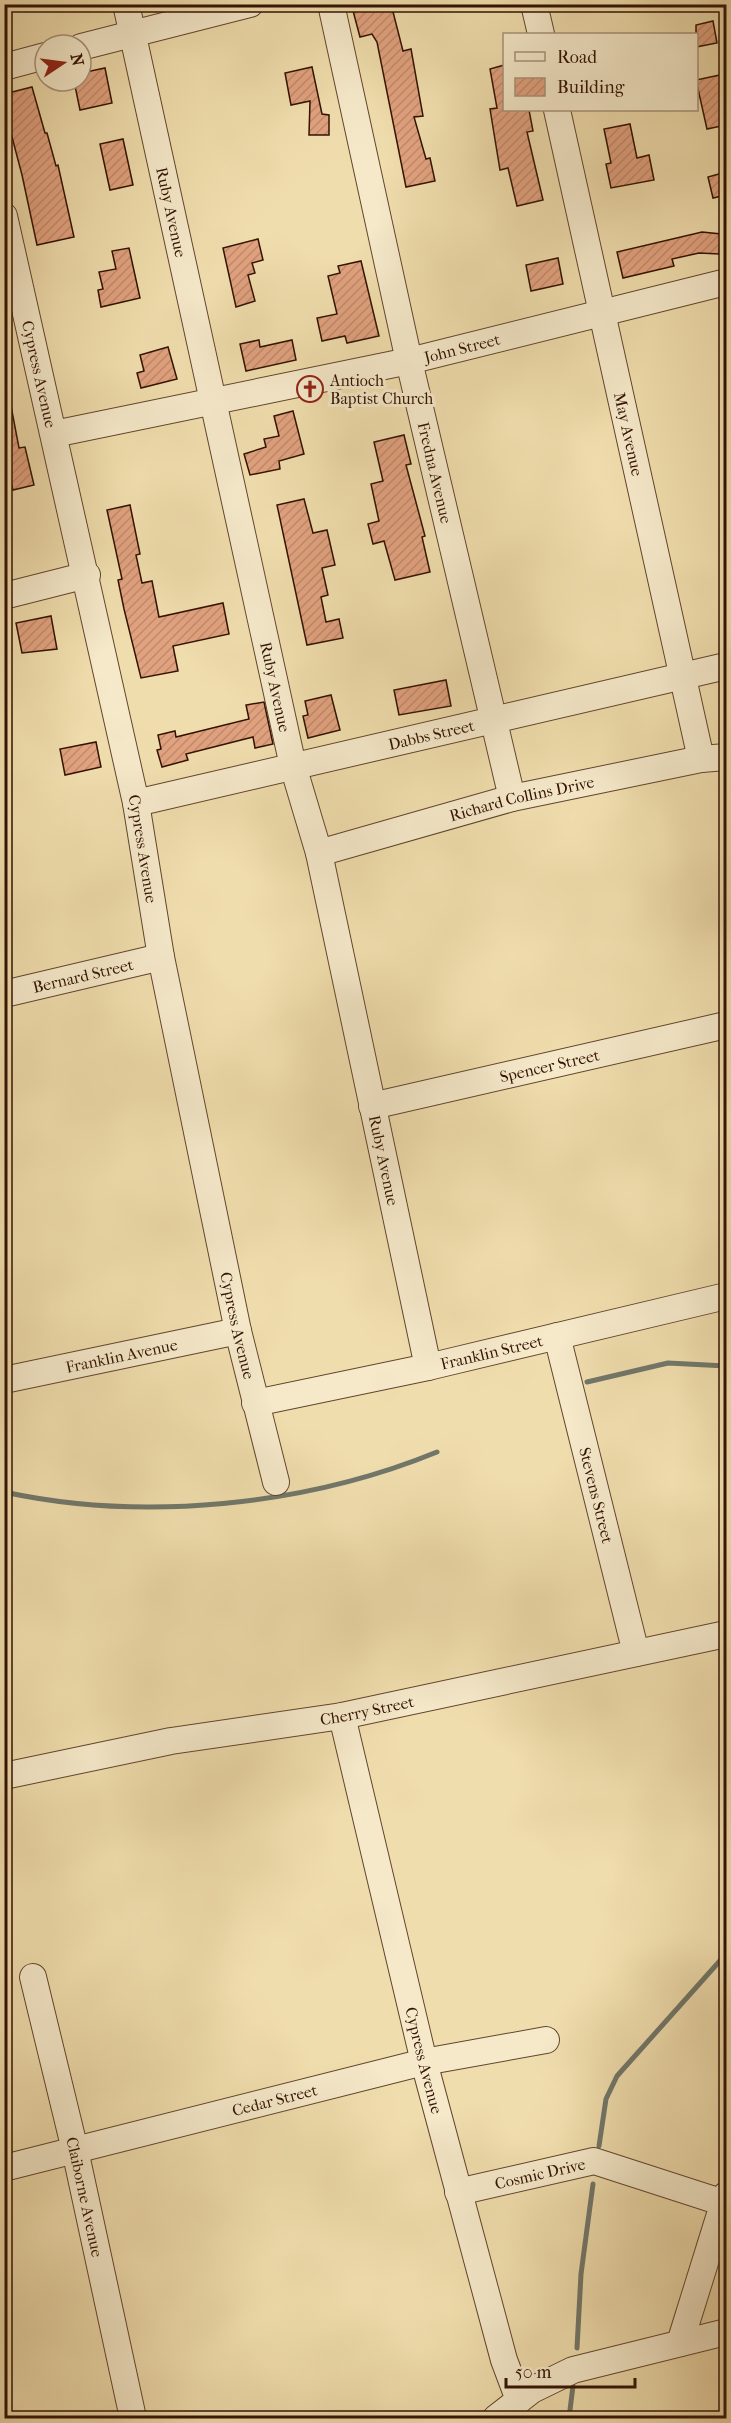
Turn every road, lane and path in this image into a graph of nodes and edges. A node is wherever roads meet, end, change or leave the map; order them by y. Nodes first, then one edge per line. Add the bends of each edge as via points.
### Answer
1 (126, 4) edge
2 (250, 4) edge
3 (331, 4) edge
4 (534, 4) edge
5 (133, 33) junction
6 (541, 33) edge
7 (93, 44) edge
8 (33, 59) edge
9 (4, 67) edge
10 (557, 111) edge
11 (4, 216) edge
12 (726, 282) edge
13 (602, 314) junction
14 (410, 361) junction
15 (215, 399) junction
16 (54, 434) junction
17 (87, 575) junction
18 (4, 596) edge
19 (726, 666) edge
20 (681, 678) junction
21 (496, 719) junction
22 (726, 757) edge
23 (701, 759) junction
24 (293, 766) junction
25 (512, 798) junction
26 (136, 803) junction
27 (319, 853) junction
28 (161, 957) junction
29 (4, 994) edge
30 (726, 1025) edge
31 (372, 1106) junction
32 (726, 1296) edge
33 (238, 1331) junction
34 (557, 1336) junction
35 (428, 1367) junction
36 (4, 1380) edge
37 (255, 1403) junction
38 (276, 1482) dead end
39 (726, 1634) edge
40 (636, 1653) junction
41 (342, 1716) junction
42 (4, 1776) edge
43 (33, 1977) dead end
44 (546, 2040) dead end
45 (424, 2062) junction
46 (75, 2150) junction
47 (4, 2168) edge
48 (458, 2192) junction
49 (725, 2199) edge
50 (726, 2332) edge
51 (680, 2343) junction
52 (519, 2400) junction
53 (133, 2418) edge
54 (496, 2418) edge

1 - 5 street, Ruby Avenue
2 - 5 street
3 - 14 street, Fredna Avenue
4 - 6 street
5 - 7 street
5 - 15 street, Ruby Avenue
8 - 9 street
10 - 13 street, May Avenue
11 - 16 street, Cypress Avenue
12 - 13 street, John Street
13 - 14 street, John Street
13 - 20 street, May Avenue
14 - 15 street, John Street
14 - 21 street, Fredna Avenue
15 - 16 street, John Street
15 - 24 street, Ruby Avenue
16 - 17 street, Cypress Avenue
17 - 18 street
17 - 26 street, Cypress Avenue
19 - 20 street, Dabbs Street
20 - 21 street, Dabbs Street
20 - 23 street, May Avenue
21 - 24 street, Dabbs Street
21 - 25 street, Fredna Avenue
22 - 23 street, Richard Collins Drive
23 - 25 street, Richard Collins Drive
24 - 26 street, Dabbs Street
24 - 27 street, Ruby Avenue
25 - 27 street, Richard Collins Drive
26 - 28 street, Cypress Avenue
27 - 31 street, Ruby Avenue
28 - 29 street, Bernard Street
28 - 33 street, Cypress Avenue
30 - 31 street, Spencer Street
31 - 35 street, Ruby Avenue
32 - 34 street, Franklin Street
33 - 36 street, Franklin Avenue
33 - 37 street, Cypress Avenue
34 - 35 street, Franklin Street
34 - 40 street, Stevens Street
35 - 37 street, Franklin Street
37 - 38 street, Cypress Avenue
39 - 40 street, Cherry Street
40 - 41 street, Cherry Street
41 - 42 street, Cherry Street via 171,1741
41 - 45 street, Cypress Avenue
43 - 46 street, Claiborne Avenue
44 - 45 street, Cedar Street
45 - 46 street, Cedar Street
45 - 48 street, Cypress Avenue
46 - 47 street, Cedar Street
46 - 53 street, Claiborne Avenue
48 - 49 street, Cosmic Drive via 594,2161
48 - 52 street, Cypress Avenue via 504,2360
49 - 51 street
50 - 51 street
51 - 52 street via 573,2370 545,2382
52 - 54 street

